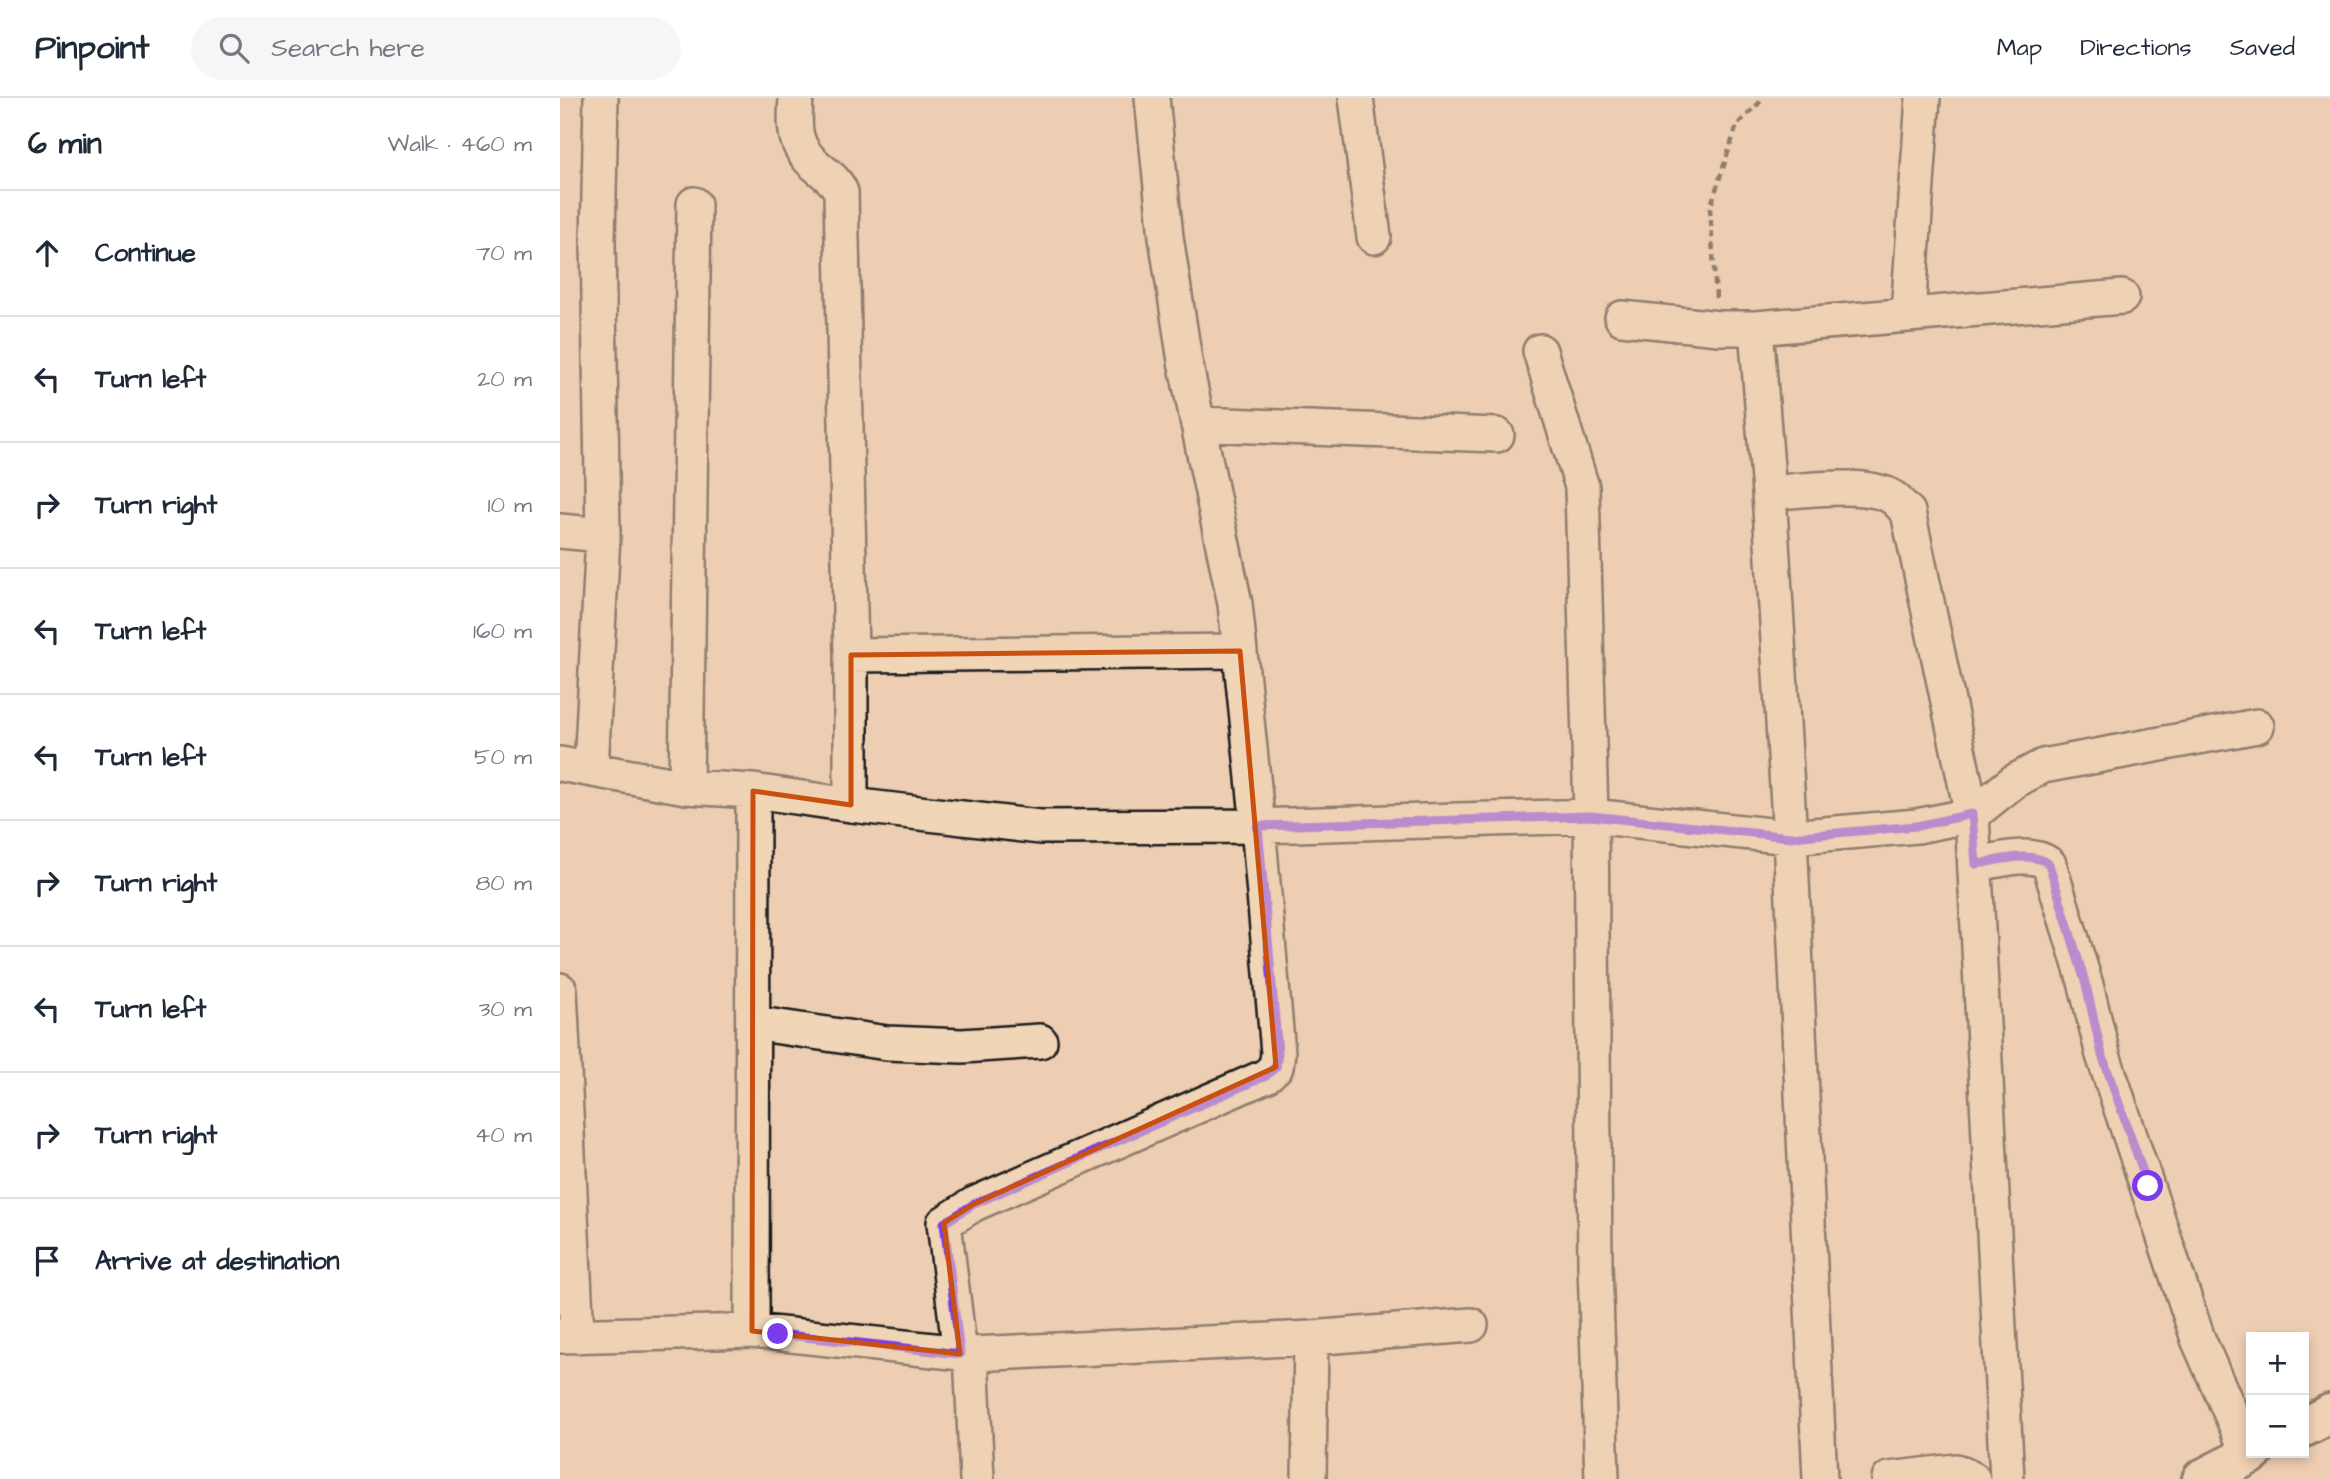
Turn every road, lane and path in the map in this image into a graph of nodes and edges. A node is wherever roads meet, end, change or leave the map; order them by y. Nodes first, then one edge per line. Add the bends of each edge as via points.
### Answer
1 (601, 98) edge
2 (796, 98) edge
3 (1152, 98) edge
4 (1356, 98) edge
5 (1764, 98) edge
6 (1923, 98) edge
7 (694, 204) dead end
8 (1374, 237) dead end
9 (2122, 297) dead end
10 (1908, 314) junction
11 (1622, 318) dead end
12 (1718, 328) junction
13 (1756, 328) junction
14 (1540, 351) dead end
15 (1198, 424) junction
16 (1497, 435) dead end
17 (1769, 494) junction
18 (560, 531) edge
19 (603, 536) junction
20 (1240, 651) junction
21 (851, 655) junction
22 (2257, 726) dead end
23 (576, 766) edge
24 (686, 787) junction
25 (753, 791) junction
26 (851, 806) junction
27 (1972, 814) junction
28 (1591, 816) junction
29 (1258, 826) junction
30 (1790, 837) junction
31 (1976, 864) junction
32 (560, 990) edge
33 (753, 1023) junction
34 (1040, 1041) dead end
35 (1471, 1325) dead end
36 (752, 1331) junction
37 (569, 1336) edge
38 (1311, 1338) junction
39 (966, 1354) junction
40 (2330, 1414) edge
41 (2309, 1424) edge
42 (2246, 1443) edge
43 (2246, 1457) edge
44 (977, 1479) edge
45 (1310, 1479) edge
46 (1602, 1479) edge
47 (1821, 1479) edge
48 (1889, 1479) edge
49 (1973, 1479) edge
50 (2007, 1479) edge
51 (2202, 1479) edge

1 - 19 street via 598,242
2 - 21 street via 797,141 804,156 837,182 841,192
3 - 15 street via 1166,237
4 - 8 street
5 - 12 path via 1737,125 1710,208
6 - 10 street
7 - 24 street
9 - 10 street
10 - 13 street
11 - 12 street
12 - 13 street
13 - 17 street
14 - 28 street via 1582,487
15 - 16 street
15 - 20 street via 1235,604
17 - 27 street via 1863,490 1891,496 1908,512
17 - 30 street
18 - 19 street
19 - 23 street
20 - 21 street
20 - 29 street
21 - 26 street
22 - 27 street via 2043,766 2013,782
23 - 24 street
24 - 25 street
25 - 26 street
25 - 33 street
26 - 29 street via 1040,827
27 - 30 street via 1917,826
27 - 31 street
28 - 29 street
28 - 30 street
28 - 46 street
29 - 39 street via 1276,1067 1266,1076 974,1204 944,1223
30 - 47 street
31 - 42 street via 2030,857 2049,864 2102,1055 2198,1339
31 - 50 street
32 - 37 street
33 - 34 street via 887,1043 962,1046
33 - 36 street
35 - 38 street
36 - 37 street
36 - 39 street
38 - 39 street
38 - 45 street
39 - 44 street
40 - 41 main road
43 - 51 main road
48 - 49 street via 1956,1471

